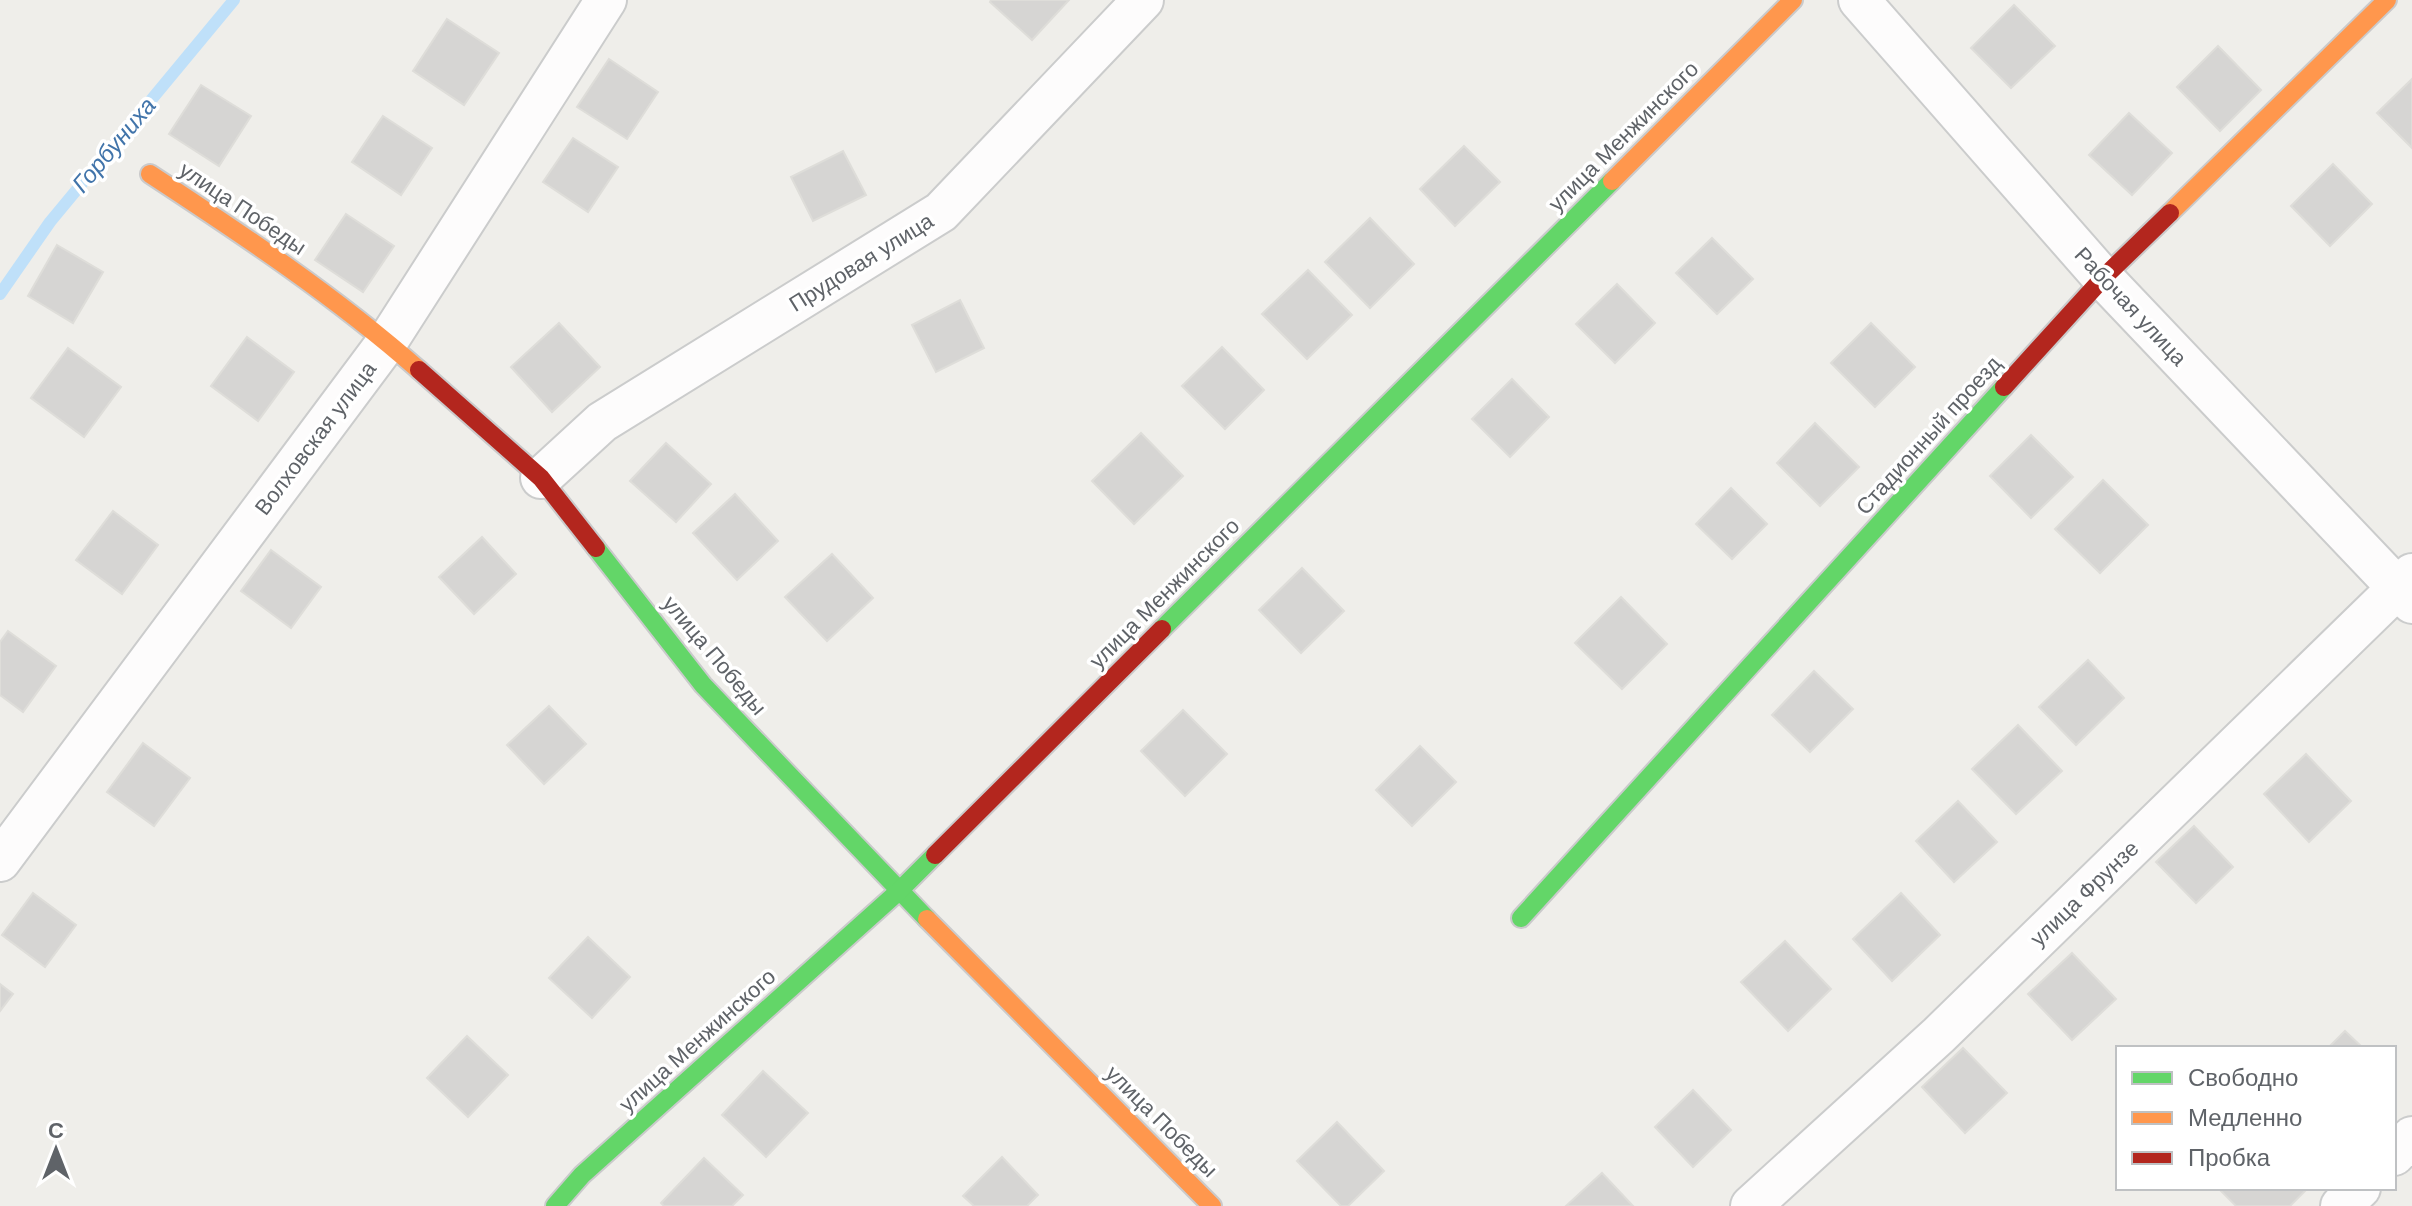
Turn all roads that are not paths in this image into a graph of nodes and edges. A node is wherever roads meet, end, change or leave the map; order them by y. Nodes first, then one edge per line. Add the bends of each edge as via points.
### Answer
1 (606, 0) edge
2 (1143, 0) edge
3 (1859, 0) edge
4 (2387, 0) edge
5 (1788, 2) edge
6 (150, 174) dead end
7 (2103, 278) junction
8 (387, 342) junction
9 (541, 478) junction
10 (2407, 588) edge
11 (0, 861) edge
12 (899, 891) junction
13 (1521, 918) dead end
14 (2412, 1137) edge
15 (2396, 1153) edge
16 (2358, 1190) edge
17 (555, 1206) edge
18 (1212, 1206) edge
19 (1751, 1206) edge
20 (2341, 1206) edge

1 - 8 street, Волховская улица
2 - 9 street, Прудовая улица via 941,212 602,422
3 - 7 street, Рабочая улица
4 - 7 street, Стадионный проезд
5 - 12 street, улица Менжинского
6 - 8 street, улица Победы via 272,254
7 - 10 street, Рабочая улица
7 - 13 street, Стадионный проезд
8 - 9 street, улица Победы
8 - 11 street, Волховская улица
9 - 12 street, улица Победы via 703,685
10 - 19 street, улица Фрунзе via 1939,1035
12 - 17 street, улица Менжинского via 582,1175
12 - 18 street, улица Победы
14 - 15 street
16 - 20 street

